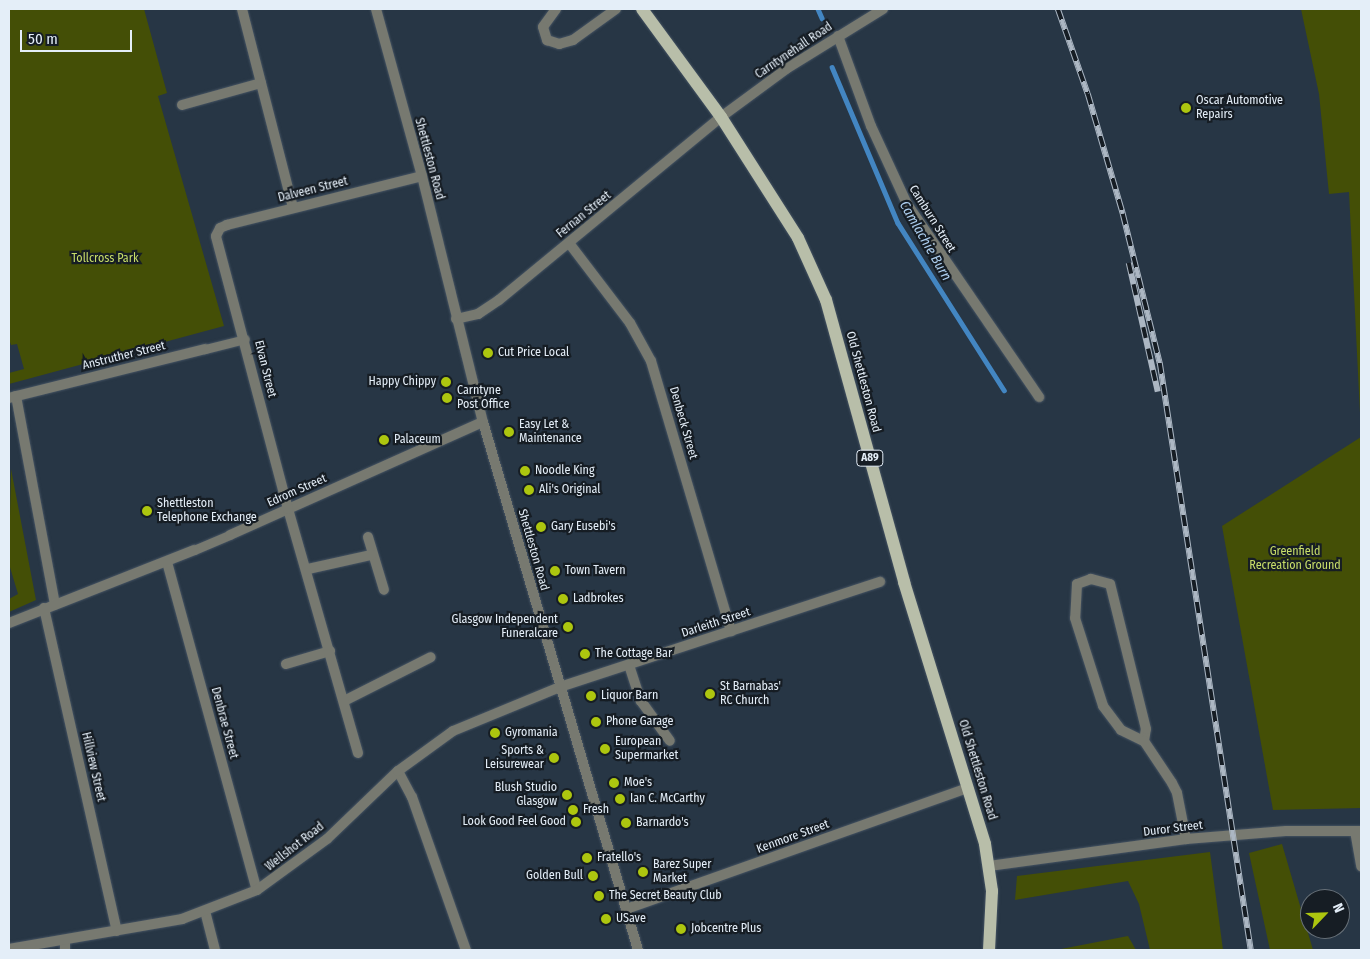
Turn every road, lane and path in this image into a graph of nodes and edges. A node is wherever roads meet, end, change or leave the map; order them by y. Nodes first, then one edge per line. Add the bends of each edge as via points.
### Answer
1 (242, 9) edge
2 (376, 9) edge
3 (556, 9) edge
4 (616, 9) edge
5 (642, 9) edge
6 (883, 9) edge
7 (838, 36) junction
8 (262, 83) junction
9 (182, 105) dead end
10 (721, 117) junction
11 (422, 176) junction
12 (293, 208) junction
13 (216, 236) joint
14 (569, 243) junction
15 (456, 319) junction
16 (245, 339) junction
17 (205, 349) joint
18 (12, 397) edge
19 (1039, 398) dead end
20 (483, 422) junction
21 (288, 509) junction
22 (230, 535) joint
23 (368, 538) dead end
24 (194, 550) joint
25 (371, 555) junction
26 (167, 562) junction
27 (308, 569) junction
28 (880, 582) dead end
29 (384, 590) dead end
30 (55, 604) junction
31 (44, 608) junction
32 (9, 623) edge
33 (731, 631) junction
34 (330, 651) junction
35 (431, 657) dead end
36 (286, 664) dead end
37 (629, 665) junction
38 (560, 687) junction
39 (344, 701) junction
40 (670, 741) dead end
41 (1144, 741) junction
42 (358, 753) dead end
43 (398, 771) junction
44 (968, 788) junction
45 (1358, 831) edge
46 (1186, 839) junction
47 (989, 866) junction
48 (1361, 866) edge
49 (256, 890) junction
50 (626, 909) junction
51 (205, 911) junction
52 (117, 931) junction
53 (65, 945) edge
54 (9, 949) edge
55 (215, 950) edge
56 (466, 950) edge
57 (638, 950) edge
58 (989, 950) edge

1 - 8 street
2 - 11 street, Shettleston Road
3 - 4 street via 543,27 547,40 559,44 573,40
5 - 10 main road, Old Shettleston Road / A89
6 - 7 street, Carntynehall Road
7 - 10 street, Carntynehall Road
7 - 19 street, Camburn Street via 871,126 907,204
8 - 9 street
8 - 12 street
10 - 14 street, Fernan Street
10 - 44 main road, Old Shettleston Road / A89 via 798,238 826,300 902,575
11 - 12 street, Dalveen Street
11 - 15 street, Shettleston Road
12 - 13 street, Dalveen Street via 227,225 220,228
13 - 16 street, Elvan Street
14 - 15 street, Fernan Street via 499,300 478,314
14 - 33 street, Denbeck Street via 630,323 652,362
15 - 20 street, Shettleston Road
16 - 17 street, Anstruther Street
16 - 21 street, Elvan Street
17 - 18 street, Anstruther Street
18 - 30 street
20 - 21 street, Edrom Street
20 - 38 street, Shettleston Road
21 - 22 street, Edrom Street
21 - 27 street, Elvan Street
22 - 24 street, Edrom Street
23 - 25 street
24 - 26 street, Edrom Street
25 - 27 street
25 - 29 street
26 - 30 street, Edrom Street
26 - 49 street, Denbrae Street
27 - 34 street, Elvan Street
28 - 33 street, Darleith Street
30 - 31 street, Edrom Street
31 - 32 street, Edrom Street
31 - 52 street, Hillview Street
33 - 37 street, Darleith Street
34 - 36 street
34 - 39 street, Elvan Street
35 - 39 street
37 - 38 street, Darleith Street
37 - 40 street via 641,701
38 - 43 street, Wellshot Road via 453,731
38 - 50 street, Shettleston Road
39 - 42 street, Elvan Street
41 - 41 street via 1121,730 1103,706 1075,618 1078,584 1091,579 1110,584 1146,729
41 - 46 street via 1177,793
43 - 49 street, Wellshot Road via 328,839
43 - 56 street via 412,797
44 - 47 main road, Old Shettleston Road / A89
44 - 50 street, Kenmore Street
45 - 46 street, Duror Street via 1286,831
45 - 48 street
46 - 47 street, Duror Street
47 - 58 main road, Old Shettleston Road / A89 via 993,906
49 - 51 street, Wellshot Road
50 - 57 street, Shettleston Road
51 - 52 street, Wellshot Road
51 - 55 street
52 - 53 street, Wellshot Road
53 - 54 street, Wellshot Road

